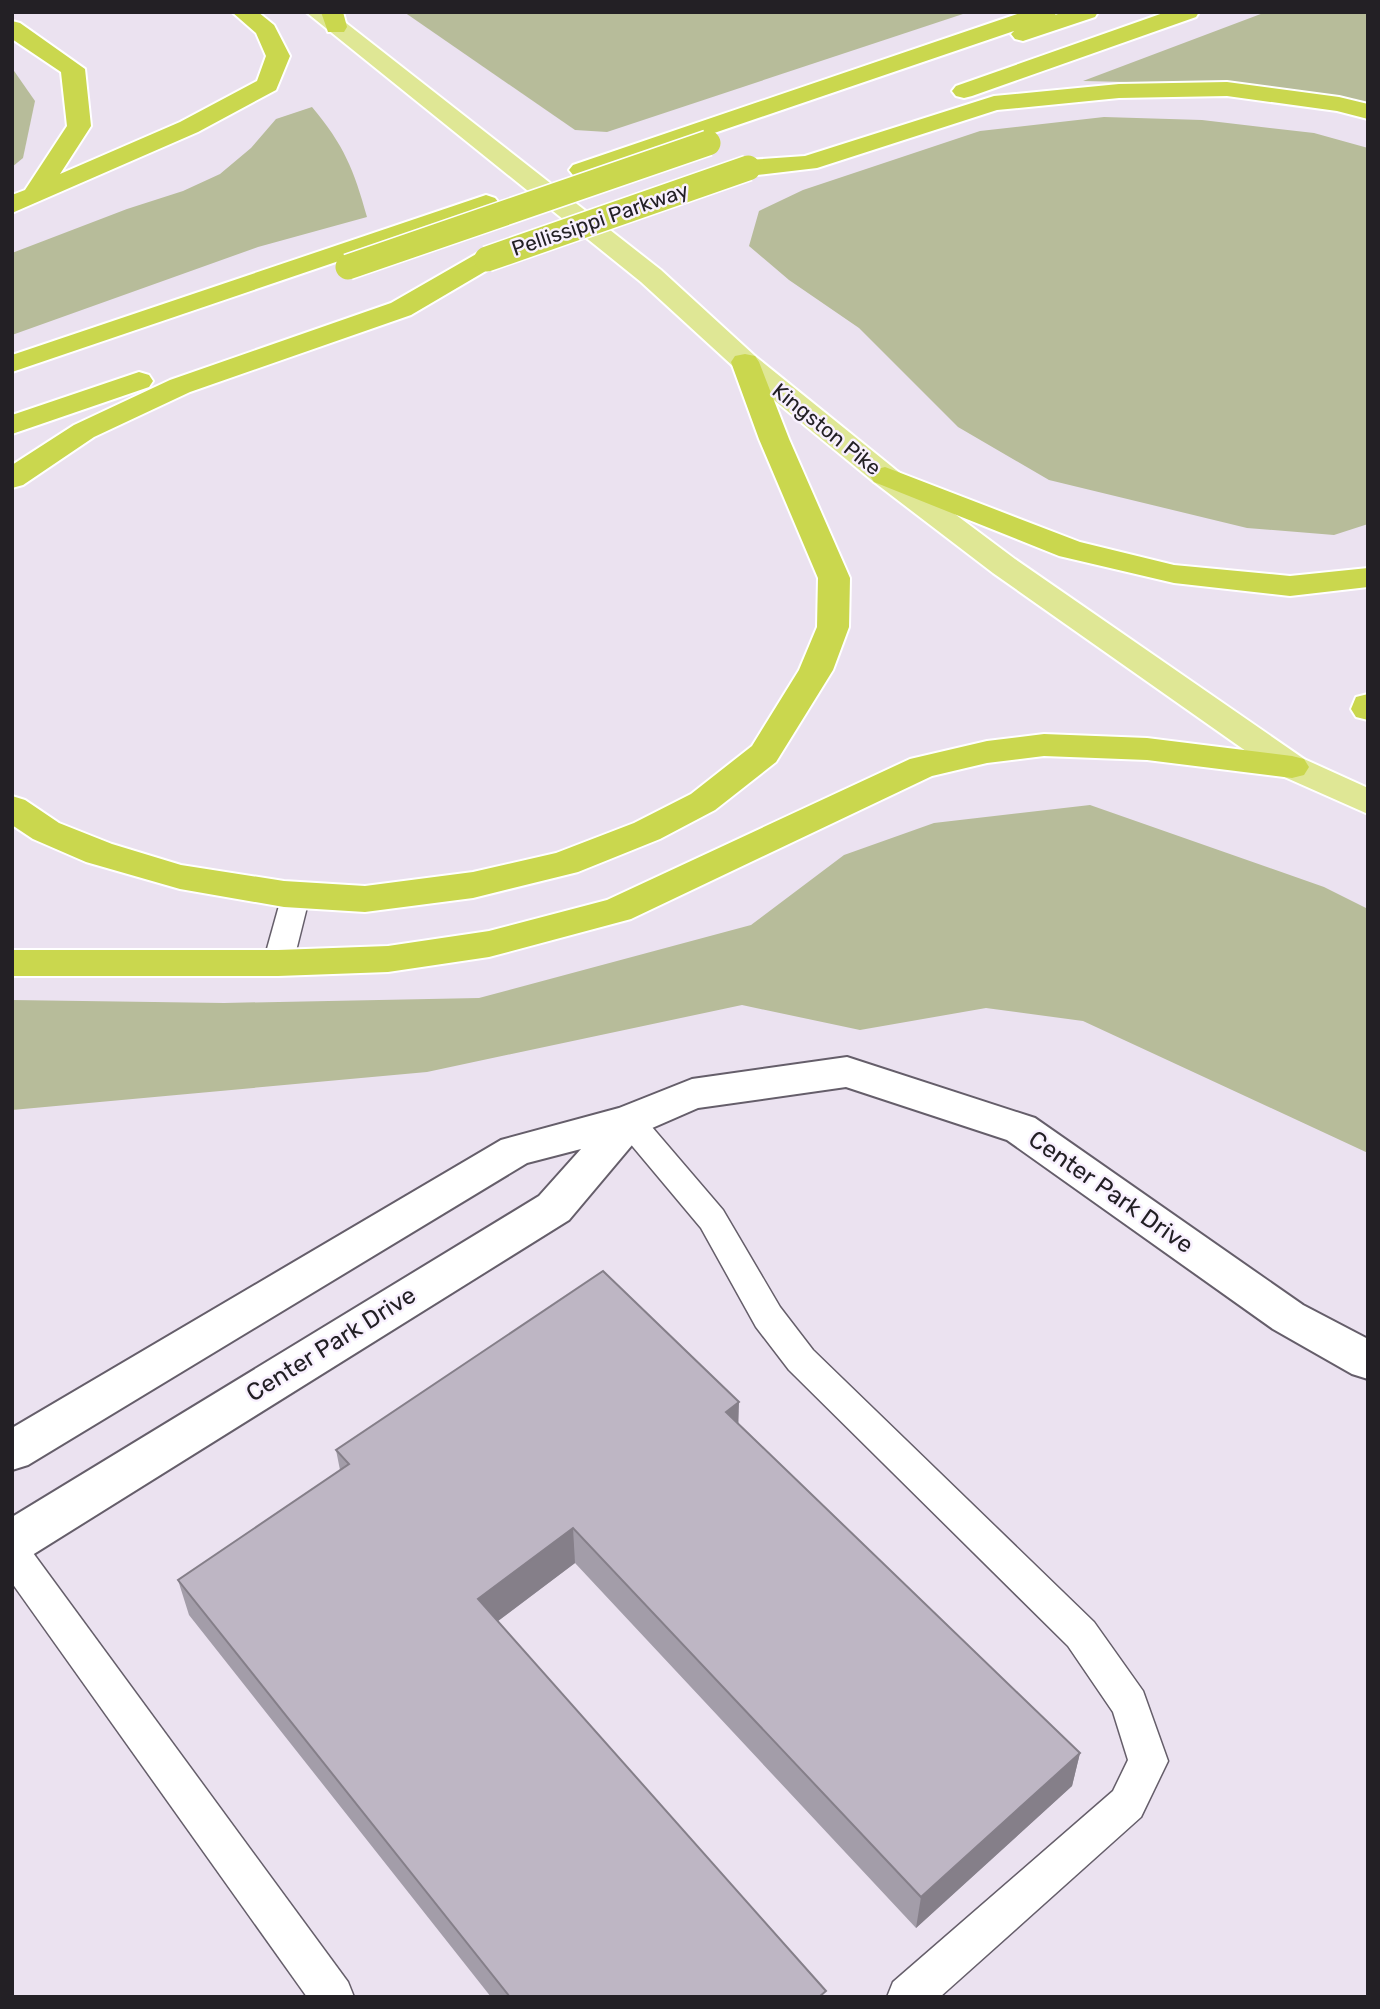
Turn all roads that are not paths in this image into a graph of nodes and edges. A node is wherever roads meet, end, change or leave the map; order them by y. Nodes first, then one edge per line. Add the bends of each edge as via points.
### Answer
1 (243, 12) edge
2 (1046, 12) edge
3 (1087, 12) edge
4 (1188, 12) edge
5 (328, 17) edge
6 (12, 28) edge
7 (1368, 112) edge
8 (748, 167) junction
9 (35, 194) junction
10 (12, 205) edge
11 (392, 302) junction
12 (745, 362) junction
13 (12, 364) edge
14 (12, 381) edge
15 (12, 425) edge
16 (885, 476) junction
17 (12, 479) edge
18 (1368, 577) edge
19 (1292, 766) junction
20 (1368, 802) edge
21 (12, 808) edge
22 (296, 895) junction
23 (12, 963) edge
24 (278, 963) junction
25 (629, 1121) junction
26 (1368, 1361) edge
27 (12, 1451) edge
28 (12, 1542) edge
29 (12, 1553) edge
30 (332, 1997) edge
31 (908, 1997) edge

1 - 9 highway via 265,30 278,56 268,85 189,127
2 - 13 highway
3 - 14 highway, Pellissippi Parkway, bridge
4 - 8 highway, Pellissippi Parkway
5 - 12 main road, Kingston Pike via 650,276
6 - 9 highway via 73,69 79,125
7 - 8 highway via 1227,89 1119,91 994,103 808,163
8 - 11 highway, Pellissippi Parkway, bridge via 487,259
9 - 10 highway
11 - 15 highway
11 - 17 highway via 180,386 83,431
12 - 16 main road, Kingston Pike
12 - 22 highway via 834,578 834,627 816,670 764,754 703,802 647,831 565,863 473,885 365,899
16 - 18 highway via 1070,549 1174,574 1290,586
16 - 19 main road, Kingston Pike via 1003,566
19 - 20 main road, Kingston Pike
19 - 24 highway via 1147,749 1044,745 987,752 922,767 618,910 489,944 400,957
21 - 22 highway via 46,831 99,853 180,877
22 - 24 lane
23 - 24 highway
25 - 26 street, Center Park Drive via 692,1094 847,1072 884,1084 1021,1129 1288,1317
25 - 27 street, Center Park Drive via 515,1151
25 - 28 street, Center Park Drive via 554,1208
25 - 31 lane via 712,1219 768,1317 801,1360 1081,1634 1129,1704 1148,1761 1127,1804
29 - 30 lane

